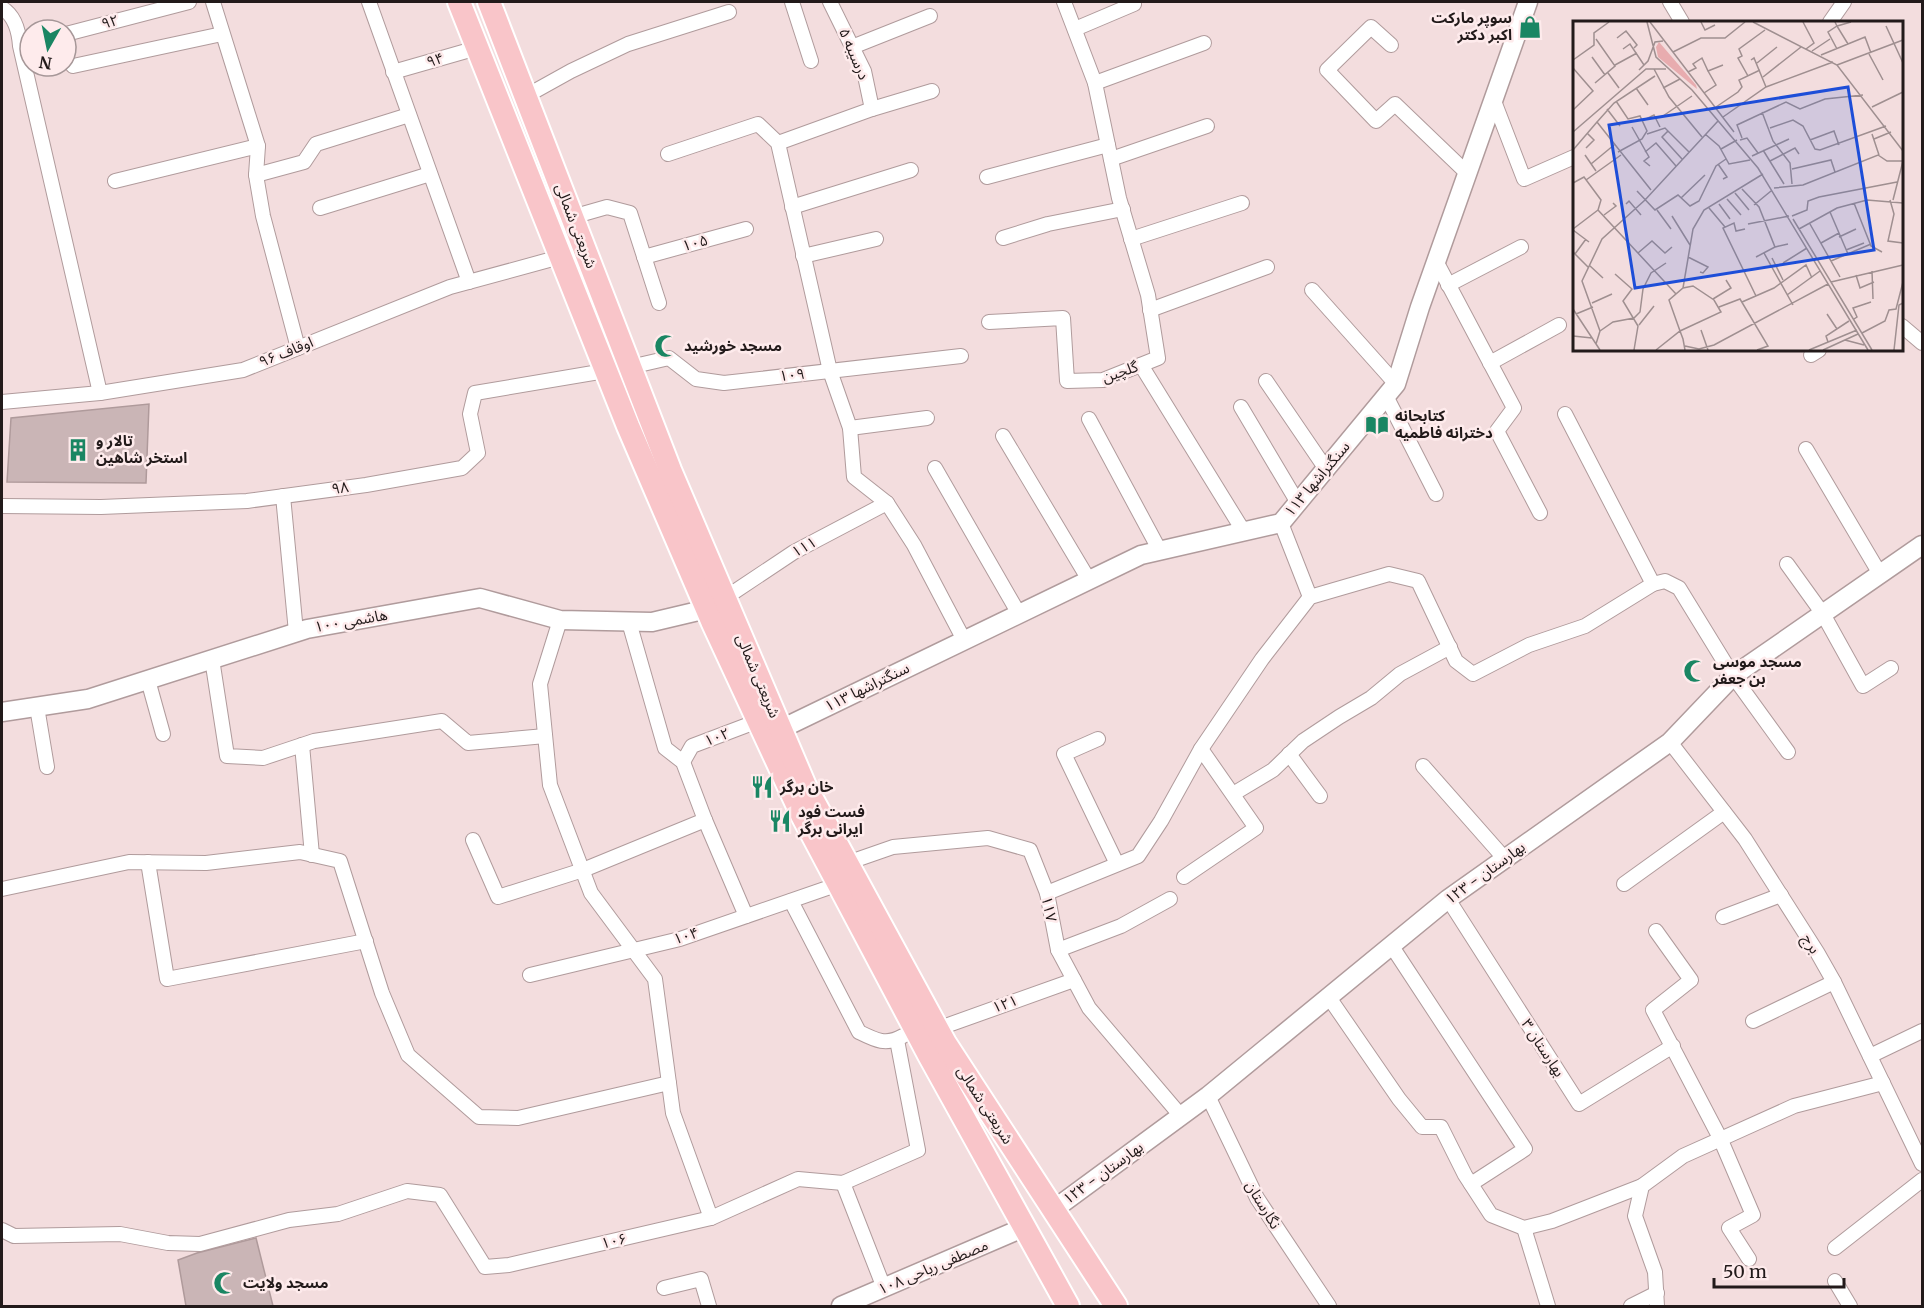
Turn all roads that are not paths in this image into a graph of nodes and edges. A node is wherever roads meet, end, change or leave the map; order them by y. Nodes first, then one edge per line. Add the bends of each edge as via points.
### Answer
1 (189, 2) edge
2 (213, 2) edge
3 (369, 2) edge
4 (459, 2) edge
5 (489, 2) edge
6 (792, 2) edge
7 (830, 2) edge
8 (1064, 2) edge
9 (1528, 2) edge
10 (1670, 2) edge
11 (1844, 2) edge
12 (1134, 4) dead end
13 (2, 8) edge
14 (729, 12) dead end
15 (930, 16) dead end
16 (1682, 21) edge
17 (1831, 21) edge
18 (1075, 29) junction
19 (18, 31) edge
20 (78, 31) edge
21 (222, 34) junction
22 (1204, 43) dead end
23 (1391, 45) dead end
24 (852, 47) junction
25 (477, 48) junction
26 (811, 61) dead end
27 (78, 65) edge
28 (393, 72) junction
29 (32, 78) edge
30 (1095, 83) junction
31 (932, 91) dead end
32 (526, 96) junction
33 (1494, 101) junction
34 (872, 109) junction
35 (409, 116) junction
36 (1207, 126) dead end
37 (778, 143) junction
38 (258, 146) junction
39 (1110, 152) junction
40 (668, 154) dead end
41 (1573, 158) edge
42 (911, 170) dead end
43 (430, 174) junction
44 (1468, 174) junction
45 (256, 175) junction
46 (987, 177) dead end
47 (115, 181) dead end
48 (1242, 203) dead end
49 (792, 207) junction
50 (320, 208) dead end
51 (1122, 209) junction
52 (572, 217) junction
53 (746, 229) dead end
54 (1003, 238) dead end
55 (876, 239) dead end
56 (1131, 239) junction
57 (1521, 247) dead end
58 (803, 256) junction
59 (560, 257) junction
60 (644, 257) junction
61 (1436, 261) junction
62 (1267, 267) dead end
63 (469, 282) junction
64 (1448, 285) junction
65 (1312, 290) dead end
66 (659, 303) dead end
67 (1150, 310) junction
68 (989, 322) dead end
69 (1559, 325) dead end
70 (1903, 327) edge
71 (1923, 343) edge
72 (297, 348) junction
73 (961, 356) dead end
74 (1490, 363) junction
75 (1141, 365) junction
76 (630, 368) junction
77 (606, 371) junction
78 (830, 371) junction
79 (1266, 381) dead end
80 (1391, 390) junction
81 (100, 393) junction
82 (2, 402) edge
83 (1240, 407) dead end
84 (1565, 414) dead end
85 (927, 418) dead end
86 (1089, 419) dead end
87 (850, 428) junction
88 (1003, 436) dead end
89 (1806, 448) dead end
90 (935, 468) dead end
91 (1326, 469) junction
92 (660, 474) junction
93 (1436, 494) dead end
94 (284, 496) junction
95 (887, 503) junction
96 (1298, 503) junction
97 (2, 506) edge
98 (1540, 513) dead end
99 (1281, 523) junction
100 (1244, 532) junction
101 (1923, 545) edge
102 (1160, 551) junction
103 (1787, 564) dead end
104 (1880, 574) junction
105 (1089, 580) junction
106 (1653, 584) junction
107 (1310, 597) junction
108 (716, 603) junction
109 (1020, 614) junction
110 (1822, 614) junction
111 (560, 620) junction
112 (629, 622) junction
113 (296, 632) junction
114 (964, 640) junction
115 (1450, 647) junction
116 (212, 659) junction
117 (1891, 668) dead end
118 (1734, 676) junction
119 (148, 680) junction
120 (37, 707) junction
121 (2, 712) edge
122 (758, 721) junction
123 (781, 729) junction
124 (163, 734) dead end
125 (545, 736) junction
126 (1098, 739) dead end
127 (1670, 742) junction
128 (303, 745) junction
129 (1201, 749) junction
130 (1788, 752) dead end
131 (1289, 754) junction
132 (683, 762) junction
133 (1423, 766) dead end
134 (46, 767) dead end
135 (1233, 794) junction
136 (1320, 796) dead end
137 (1724, 812) junction
138 (705, 820) junction
139 (473, 840) dead end
140 (312, 855) junction
141 (1505, 859) junction
142 (148, 862) junction
143 (847, 863) junction
144 (1117, 864) junction
145 (583, 870) junction
146 (1184, 878) dead end
147 (839, 884) junction
148 (1624, 884) dead end
149 (2, 889) edge
150 (1047, 893) junction
151 (1781, 895) junction
152 (1170, 899) dead end
153 (1448, 900) junction
154 (791, 901) junction
155 (746, 916) junction
156 (1723, 917) dead end
157 (1656, 931) dead end
158 (366, 941) junction
159 (1391, 945) junction
160 (633, 949) junction
161 (1058, 950) junction
162 (530, 975) dead end
163 (1074, 980) junction
164 (1834, 982) junction
165 (1328, 996) junction
166 (1753, 1021) dead end
167 (1923, 1031) edge
168 (917, 1032) junction
169 (1673, 1046) junction
170 (1870, 1056) junction
171 (669, 1083) junction
172 (1883, 1083) junction
173 (1208, 1096) junction
174 (1181, 1116) junction
175 (1720, 1138) junction
176 (1917, 1139) edge
177 (1923, 1164) edge
178 (1923, 1180) edge
179 (843, 1183) junction
180 (1471, 1184) junction
181 (1642, 1186) junction
182 (1053, 1210) junction
183 (711, 1218) junction
184 (1025, 1227) junction
185 (1524, 1228) junction
186 (2, 1230) edge
187 (1835, 1248) dead end
188 (1749, 1259) dead end
189 (1836, 1281) dead end
190 (664, 1288) dead end
191 (884, 1288) junction
192 (1657, 1300) edge
193 (709, 1306) edge
194 (841, 1306) edge
195 (1068, 1306) edge
196 (1116, 1306) edge
197 (1329, 1306) edge
198 (1548, 1306) edge
199 (1631, 1306) edge
200 (1850, 1306) edge

1 - 20 street, ۹۲
2 - 21 street
3 - 28 street
4 - 25 main road, شریعتی شمالی
5 - 32 main road, شریعتی شمالی
6 - 26 street
7 - 24 street, درسیبه ۵
8 - 18 street, گلچین
9 - 33 street, سنگتراشها ۱۱۳
10 - 16 street
11 - 17 street
12 - 18 street
13 - 19 street
14 - 32 street via 628,44
15 - 24 street
18 - 30 street, گلچین
21 - 27 street
21 - 38 street
22 - 30 street
23 - 44 street via 1371,27 1327,70 1376,121 1395,104
24 - 34 street, درسیبه ۵ via 864,71
25 - 28 street, ۹۴
25 - 59 main road, شریعتی شمالی
28 - 35 street
29 - 81 street
30 - 39 street, گلچین
31 - 34 street
32 - 52 main road, شریعتی شمالی
33 - 41 street via 1524,179
33 - 44 street, سنگتراشها ۱۱۳
34 - 37 street
35 - 43 street
35 - 45 street via 316,144 304,162
36 - 39 street
37 - 40 street via 758,124
37 - 49 street
38 - 45 street
38 - 47 street
39 - 46 street
39 - 51 street, گلچین
42 - 49 street
43 - 50 street
43 - 63 street
44 - 61 street, سنگتراشها ۱۱۳
45 - 72 street
48 - 56 street
49 - 58 street
51 - 54 street
51 - 56 street, گلچین
52 - 60 street via 607,207 630,213
52 - 76 main road, شریعتی شمالی
53 - 60 street, ۱۰۵
55 - 58 street
56 - 67 street, گلچین
57 - 64 street
58 - 78 street
59 - 63 street, اوقاف ۹۶
59 - 77 main road, شریعتی شمالی
60 - 66 street
61 - 64 street
61 - 80 street, سنگتراشها ۱۱۳
62 - 67 street
63 - 72 street, اوقاف ۹۶
64 - 74 street
65 - 80 street
67 - 75 street, گلچین via 1158,358
68 - 75 street, گلچین via 1063,318 1067,381 1103,380
69 - 74 street
70 - 71 street
72 - 81 street, اوقاف ۹۶ via 243,370
73 - 78 street, ۱۰۹
74 - 98 street via 1514,408 1497,431
75 - 100 street
76 - 78 street, ۱۰۹ via 669,358 696,379 724,382
76 - 92 main road, شریعتی شمالی
77 - 92 main road, شریعتی شمالی
77 - 94 street, ۹۸ via 475,393 470,414 478,453 462,468
78 - 87 street
79 - 91 street
80 - 91 street, سنگتراشها ۱۱۳
80 - 93 street
81 - 82 street, اوقاف ۹۶
83 - 96 street
84 - 106 street
85 - 87 street
86 - 102 street
87 - 95 street via 854,477
88 - 105 street
89 - 104 street
90 - 109 street
91 - 96 street, سنگتراشها ۱۱۳
92 - 108 main road, شریعتی شمالی
94 - 97 street, ۹۸ via 101,507
94 - 113 street
95 - 108 street, ۱۱۱ via 794,552
95 - 114 street
96 - 99 street, سنگتراشها ۱۱۳
99 - 100 street, سنگتراشها ۱۱۳
99 - 107 street
100 - 102 street, سنگتراشها ۱۱۳
101 - 104 street, بهارستان - ۱۲۳
102 - 105 street, سنگتراشها ۱۱۳ via 1141,555
103 - 110 street
104 - 110 street, بهارستان - ۱۲۳
105 - 109 street, سنگتراشها ۱۱۳
106 - 115 street via 1585,626 1529,645 1473,674 1456,660
106 - 118 street via 1665,581 1678,588
107 - 115 street via 1389,574 1418,581
107 - 129 street
108 - 112 street, هاشمی ۱۰۰ via 652,622
108 - 122 main road, شریعتی شمالی
108 - 123 main road, شریعتی شمالی
109 - 114 street, سنگتراشها ۱۱۳
110 - 117 street via 1863,686
110 - 118 street, بهارستان - ۱۲۳
111 - 112 street, هاشمی ۱۰۰
111 - 113 street, هاشمی ۱۰۰ via 480,598
111 - 125 street via 540,684
112 - 132 street via 665,748
113 - 116 street, هاشمی ۱۰۰
114 - 123 street, سنگتراشها ۱۱۳
115 - 131 street via 1400,675
116 - 119 street, هاشمی ۱۰۰
116 - 128 street via 227,756 263,758
118 - 127 street, بهارستان - ۱۲۳
118 - 130 street
119 - 120 street, هاشمی ۱۰۰ via 88,699
119 - 124 street
120 - 121 street, هاشمی ۱۰۰
120 - 134 street
122 - 132 street, ۱۰۲ via 692,746
122 - 147 main road, شریعتی شمالی
123 - 143 main road, شریعتی شمالی via 805,786
125 - 128 street via 468,743 442,721
125 - 145 street via 550,786
126 - 144 street via 1064,754
127 - 137 street, برج
127 - 141 street, بهارستان - ۱۲۳
128 - 140 street
129 - 135 street
129 - 144 street via 1138,856
131 - 135 street via 1273,770
131 - 136 street
132 - 138 street
133 - 141 street
135 - 146 street via 1256,828
137 - 148 street
137 - 151 street, برج via 1746,838
138 - 145 street
138 - 155 street
139 - 145 street via 498,897
140 - 142 street via 300,852 206,863
140 - 158 street via 339,861
141 - 153 street, بهارستان - ۱۲۳
142 - 149 street via 129,862
142 - 158 street via 167,979
143 - 150 street, ۱۱۷ via 893,847 988,838 1030,850
143 - 168 main road, شریعتی شمالی
144 - 150 street
145 - 160 street via 591,893
147 - 154 street, ۱۰۴
147 - 168 main road, شریعتی شمالی
150 - 161 street, ۱۱۷
151 - 156 street
151 - 164 street, برج
152 - 161 street via 1121,926
153 - 159 street, بهارستان - ۱۲۳
153 - 169 street, بهارستان ۳ via 1579,1104
154 - 155 street, ۱۰۴
154 - 168 street via 859,1032 878,1042
155 - 160 street, ۱۰۴ via 680,939
157 - 169 street via 1691,980 1653,1010
158 - 171 street via 408,1056 478,1117 518,1118
159 - 165 street, بهارستان - ۱۲۳
159 - 180 street via 1525,1149
160 - 162 street, ۱۰۴
160 - 171 street via 655,978
161 - 163 street, ۱۱۷
163 - 168 street, ۱۲۱
163 - 174 street, ۱۱۷ via 1089,1008
164 - 166 street
164 - 170 street, برج
165 - 173 street, بهارستان - ۱۲۳
165 - 180 street via 1398,1100 1422,1127 1441,1127
167 - 170 street
168 - 179 street, ۱۰۶ via 918,1150
168 - 182 main road, شریعتی شمالی
168 - 184 main road, شریعتی شمالی
169 - 175 street
170 - 172 street, برج
171 - 183 street via 673,1113
172 - 175 street via 1794,1106
172 - 176 street, برج
173 - 174 street, بهارستان - ۱۲۳
173 - 197 street, نگارستان via 1257,1198
174 - 182 street, بهارستان - ۱۲۳
175 - 181 street via 1683,1156
175 - 188 street via 1753,1215 1730,1228
176 - 177 street, برج
178 - 187 street
179 - 183 street, ۱۰۶ via 798,1179
179 - 191 street
180 - 185 street via 1491,1215
181 - 185 street
181 - 192 street via 1635,1216 1655,1272
182 - 196 main road, شریعتی شمالی
183 - 186 street, ۱۰۶ via 509,1265 485,1267 440,1195 407,1191 338,1214 289,1220 200,1244 120,1234 14,1236
184 - 191 street, مصطفی ریاحی ۱۰۸
184 - 195 main road, شریعتی شمالی
185 - 198 street
189 - 200 street
190 - 193 street via 701,1278
191 - 194 street, مصطفی ریاحی ۱۰۸
192 - 199 street

